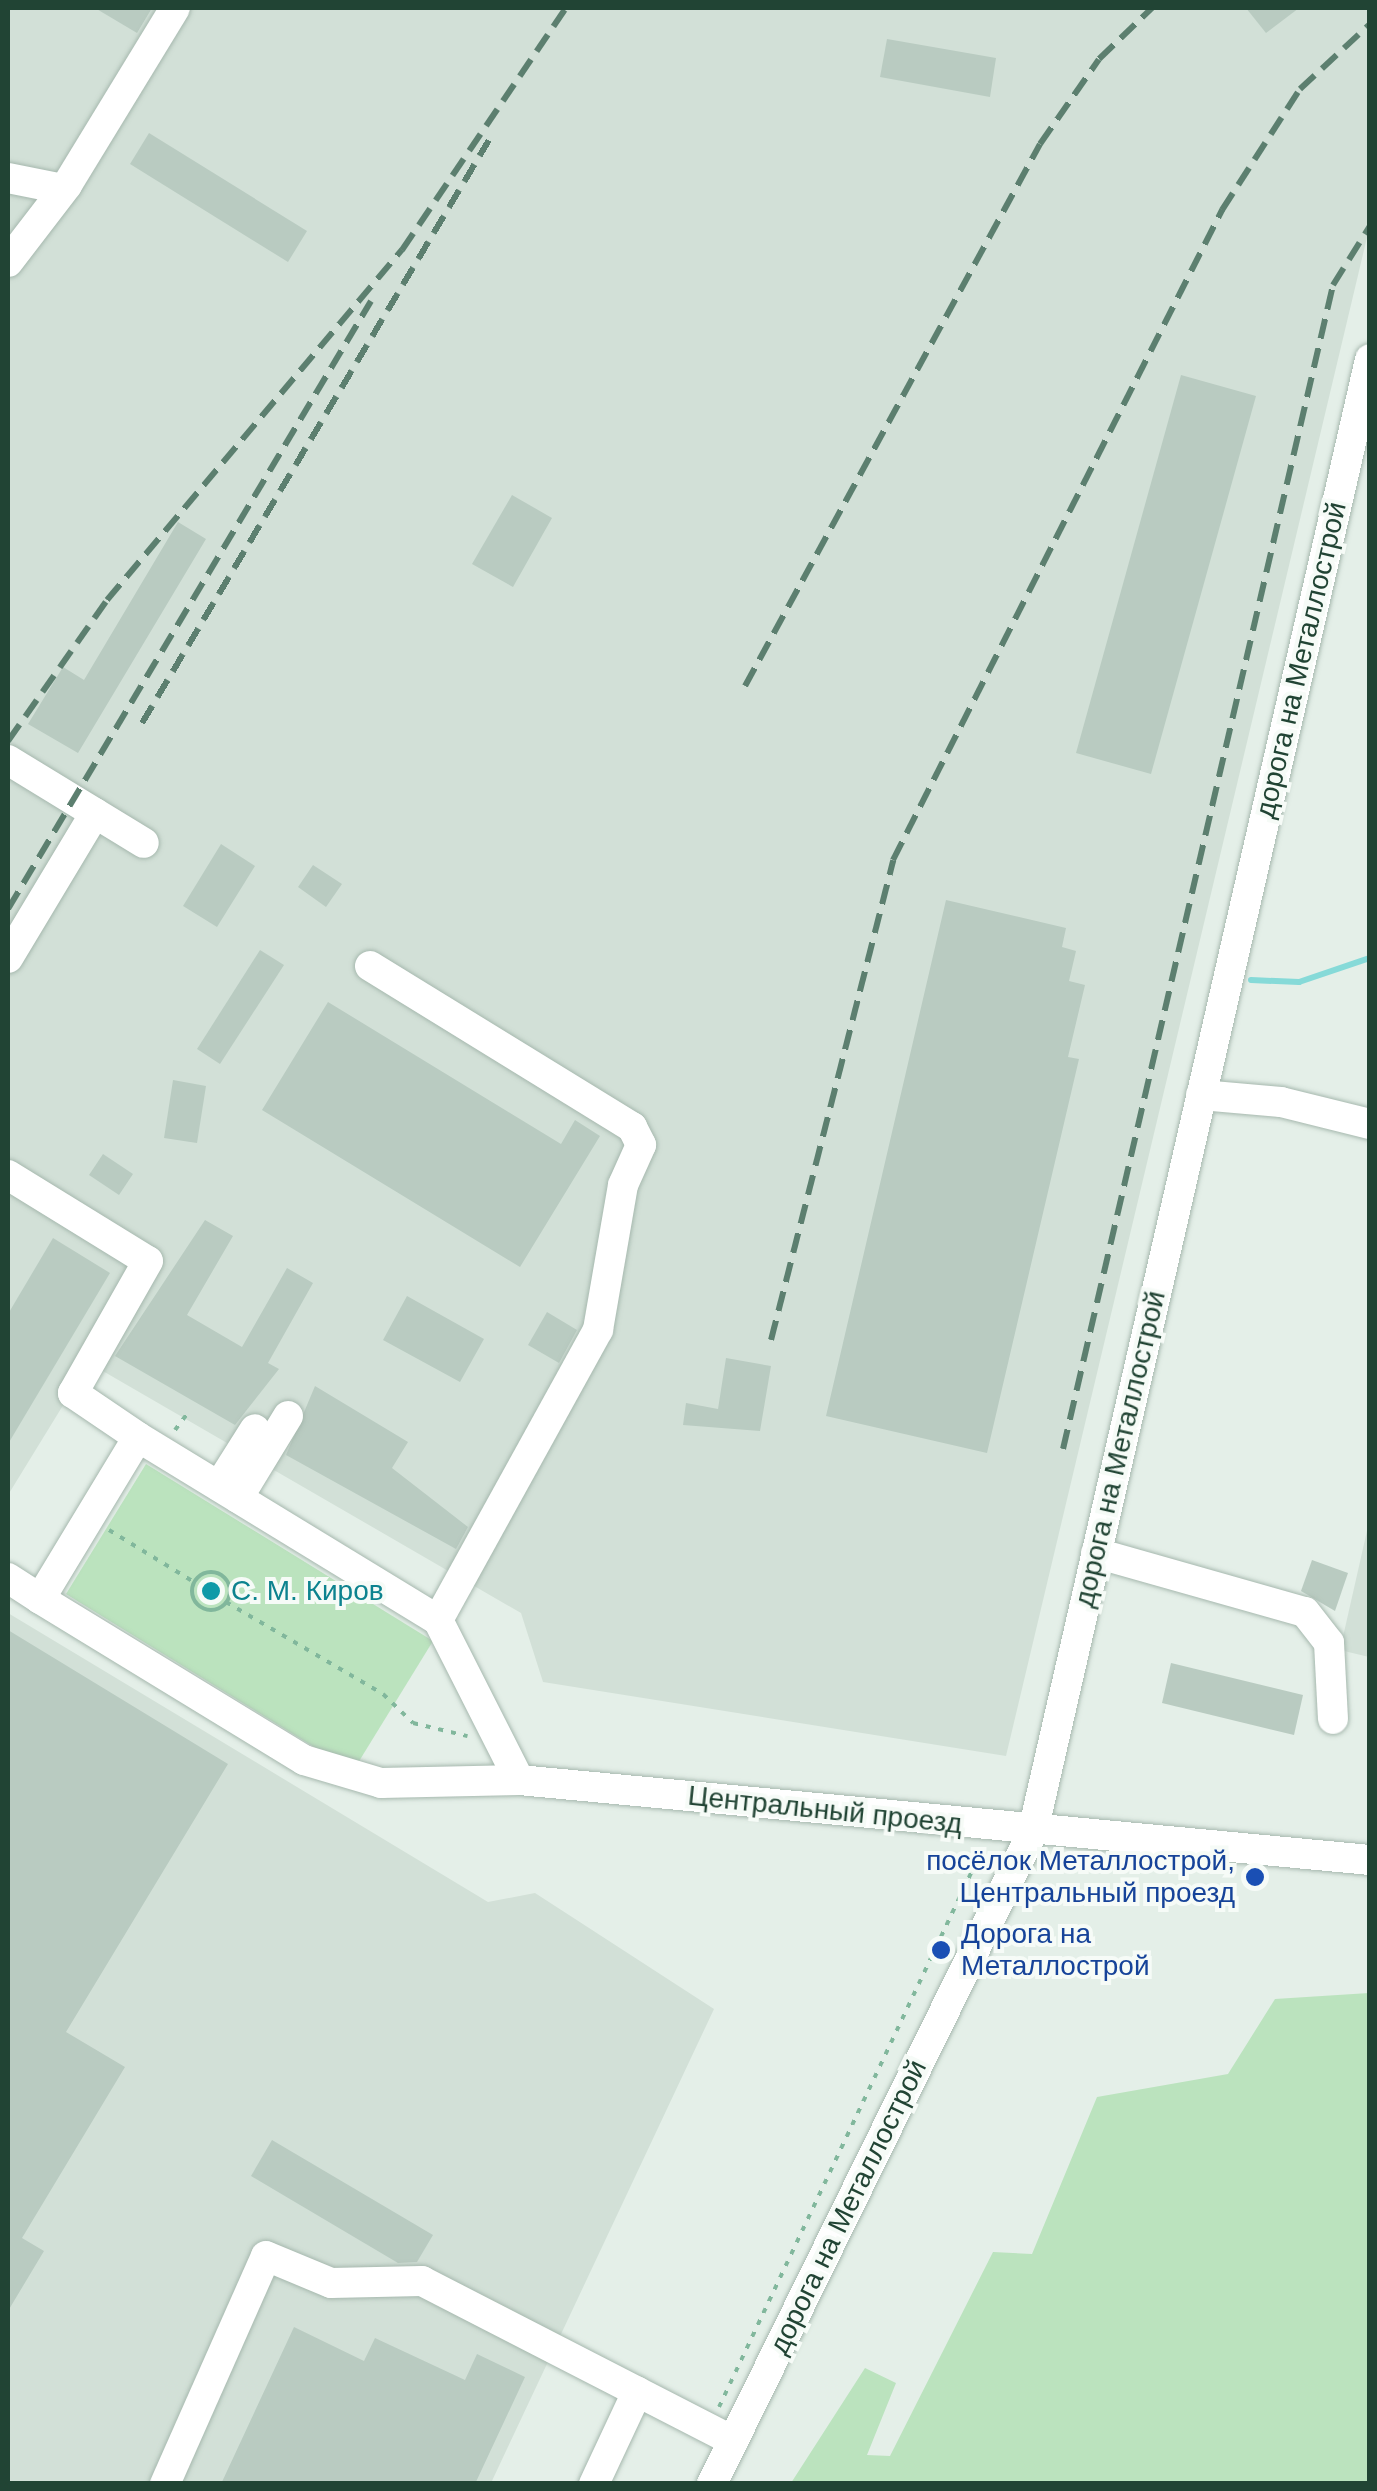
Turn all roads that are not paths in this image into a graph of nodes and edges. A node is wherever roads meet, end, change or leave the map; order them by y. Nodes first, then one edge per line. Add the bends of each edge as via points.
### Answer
1 (175, 8) edge
2 (8, 178) edge
3 (63, 189) junction
4 (8, 262) edge
5 (1370, 360) edge
6 (8, 760) edge
7 (95, 813) junction
8 (144, 843) dead end
9 (8, 958) edge
10 (370, 966) dead end
11 (1201, 1096) junction
12 (1370, 1124) edge
13 (8, 1175) edge
14 (288, 1416) dead end
15 (255, 1429) dead end
16 (138, 1437) junction
17 (228, 1492) junction
18 (1096, 1553) junction
19 (8, 1578) edge
20 (40, 1599) junction
21 (438, 1620) junction
22 (1333, 1719) dead end
23 (519, 1780) junction
24 (1033, 1831) junction
25 (1370, 1860) edge
26 (636, 2392) junction
27 (721, 2435) junction
28 (165, 2484) edge
29 (594, 2484) edge
30 (712, 2484) edge

1 - 3 street
2 - 3 street
3 - 4 street
5 - 11 street, дорога на Металлострой
6 - 7 street
7 - 8 street
7 - 9 street
10 - 21 street via 632,1128 641,1144 623,1185 598,1330
11 - 12 street via 1281,1102
11 - 18 street, дорога на Металлострой
13 - 16 street via 148,1261 74,1393
14 - 17 street
15 - 17 street
16 - 17 street
16 - 20 street
17 - 21 street
18 - 22 street via 1304,1612 1329,1643
18 - 24 street, дорога на Металлострой
19 - 20 street, Центральный проезд
20 - 23 street, Центральный проезд via 304,1760 381,1783
21 - 23 street
23 - 24 street, Центральный проезд
24 - 25 street, Центральный проезд
24 - 27 street, дорога на Металлострой
26 - 27 street
26 - 28 street via 422,2281 332,2283 266,2256
26 - 29 street
27 - 30 street, дорога на Металлострой

